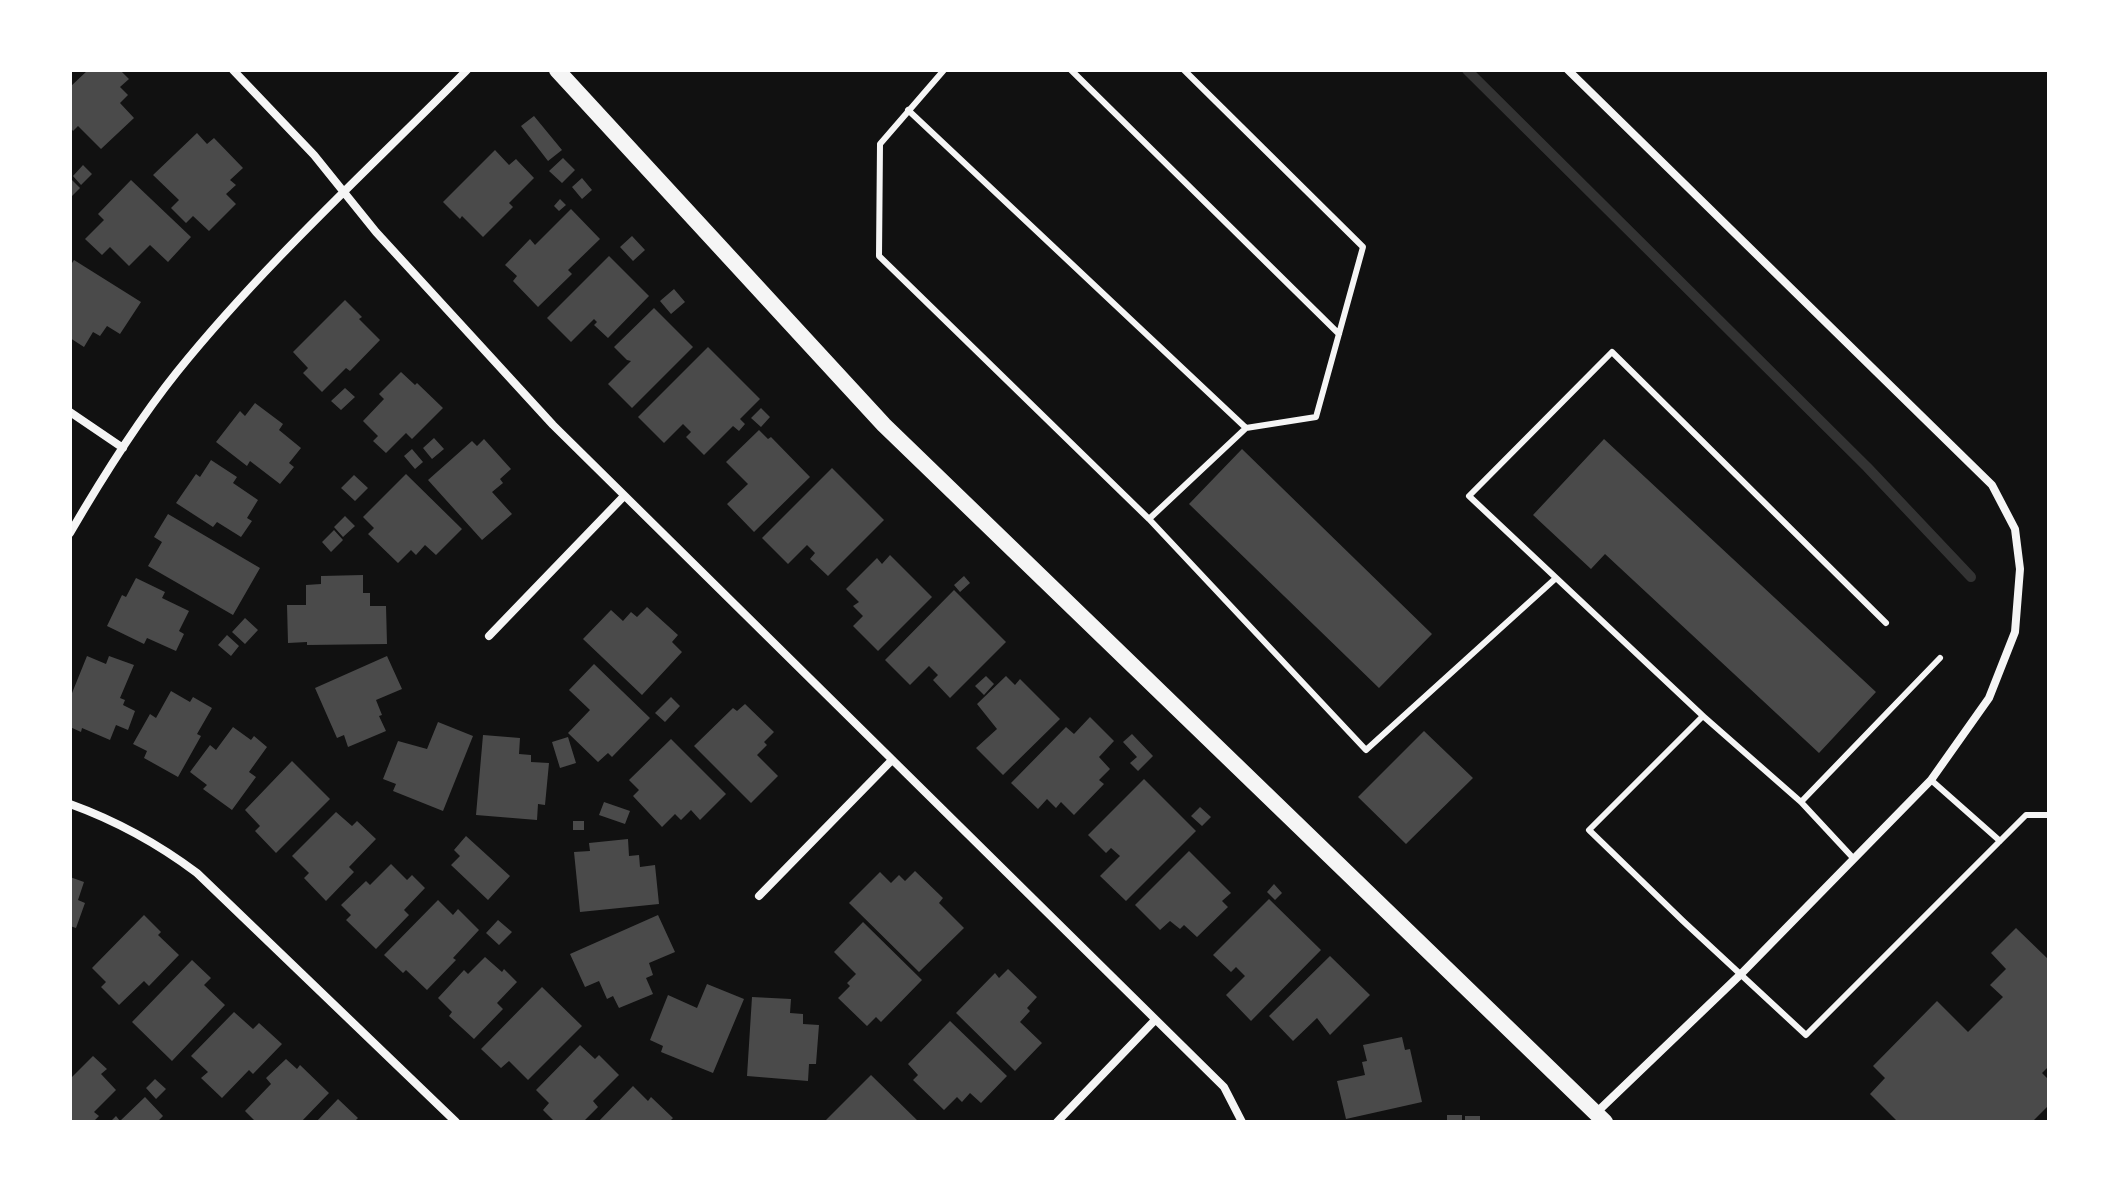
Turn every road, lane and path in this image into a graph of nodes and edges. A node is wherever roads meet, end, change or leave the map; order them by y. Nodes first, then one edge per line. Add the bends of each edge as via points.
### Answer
1 (233, 70) edge
2 (467, 70) edge
3 (557, 70) edge
4 (944, 70) edge
5 (1071, 70) edge
6 (1184, 70) edge
7 (1568, 70) edge
8 (908, 110) junction
9 (344, 194) junction
10 (1339, 334) junction
11 (70, 412) edge
12 (1246, 428) junction
13 (123, 448) junction
14 (624, 496) junction
15 (1149, 519) junction
16 (70, 533) edge
17 (1556, 578) junction
18 (1886, 623) dead end
19 (489, 636) dead end
20 (1940, 658) dead end
21 (1703, 716) junction
22 (891, 761) junction
23 (1931, 780) junction
24 (1801, 802) junction
25 (70, 804) edge
26 (2049, 815) edge
27 (2000, 841) junction
28 (1854, 859) junction
29 (759, 896) dead end
30 (1741, 974) junction
31 (1155, 1020) junction
32 (1601, 1117) edge
33 (456, 1122) edge
34 (1057, 1122) edge
35 (1242, 1122) edge

1 - 9 street
2 - 9 street
3 - 32 main road via 884,425
4 - 8 lane
5 - 10 lane
6 - 10 lane via 1363,247
7 - 23 street via 1992,485 2015,529 2020,569 2015,632 1989,698
8 - 12 lane
8 - 15 lane via 880,144 879,256
9 - 13 street via 214,328
9 - 14 street
10 - 12 lane via 1316,417
11 - 13 street
12 - 15 lane
13 - 16 street
14 - 19 street
14 - 22 street
15 - 17 lane via 1366,750
17 - 18 lane via 1469,496 1612,352
17 - 21 lane
20 - 24 lane
21 - 24 lane
21 - 30 lane via 1589,830
22 - 29 street
22 - 31 street
23 - 27 lane
23 - 28 street
24 - 28 lane
25 - 33 street via 163,847 197,873
26 - 27 lane via 2026,815
27 - 30 lane via 1806,1035
28 - 30 street
30 - 32 street
31 - 34 street
31 - 35 street via 1224,1087

